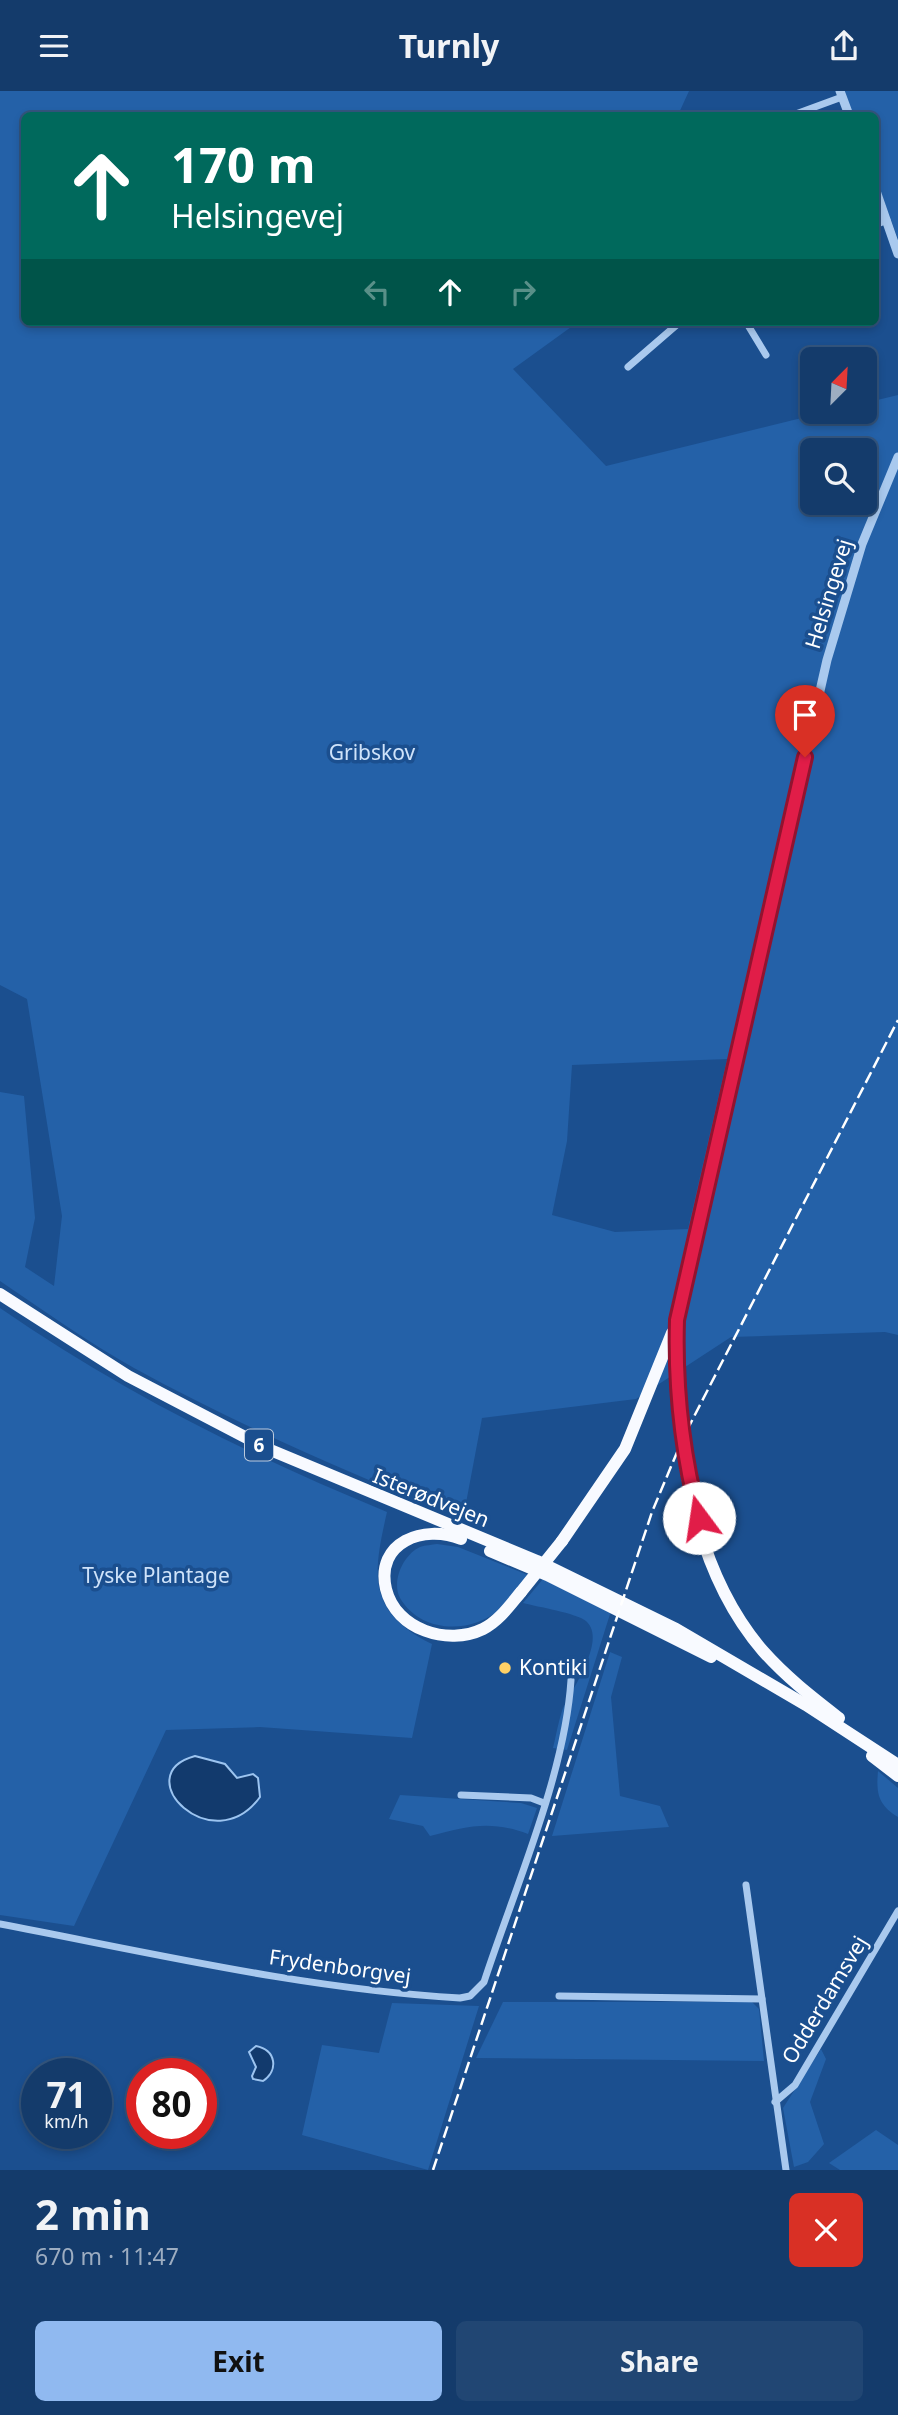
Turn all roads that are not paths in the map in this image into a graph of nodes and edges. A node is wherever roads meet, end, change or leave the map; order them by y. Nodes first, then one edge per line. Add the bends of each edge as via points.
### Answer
1 (841, 94) edge
2 (800, 112) edge
3 (848, 112) edge
4 (879, 199) edge
5 (887, 220) junction
6 (879, 223) edge
7 (898, 254) edge
8 (675, 326) edge
9 (748, 326) edge
10 (766, 355) dead end
11 (628, 367) dead end
12 (898, 457) edge
13 (0, 1293) edge
14 (677, 1320) junction
15 (571, 1680) dead end
16 (772, 1684) junction
17 (849, 1734) junction
18 (893, 1762) edge
19 (898, 1776) edge
20 (461, 1795) dead end
21 (544, 1803) junction
22 (746, 1885) dead end
23 (898, 1911) edge
24 (0, 1924) edge
25 (559, 1996) dead end
26 (762, 1999) junction
27 (775, 2102) junction
28 (786, 2170) edge

1 - 2 street
1 - 3 street
4 - 5 street
5 - 6 street
5 - 7 street
8 - 11 street
9 - 10 street
12 - 14 street, Helsingevej via 862,544 827,660
13 - 16 highway, Isterødvejen / 6 via 128,1376 233,1432 317,1472 589,1585
14 - 16 highway, bridge via 643,1411 612,1473 562,1541 521,1592 486,1628 469,1635 433,1634 402,1616 386,1587 391,1555 410,1538 434,1531 450,1535 547,1575
14 - 18 highway via 675,1367 689,1479 703,1539 732,1604 761,1649 791,1680
15 - 21 street, Frydenborgvej via 569,1707
16 - 17 highway, Isterødvejen / 6
17 - 18 highway, Isterødvejen / 6
17 - 19 highway, Isterødvejen
20 - 21 street via 531,1798
21 - 24 street, Frydenborgvej via 484,1982 470,1996 361,1990
22 - 26 street
23 - 27 street, Odderdamsvej via 795,2085
25 - 26 street
26 - 27 street
27 - 28 street

